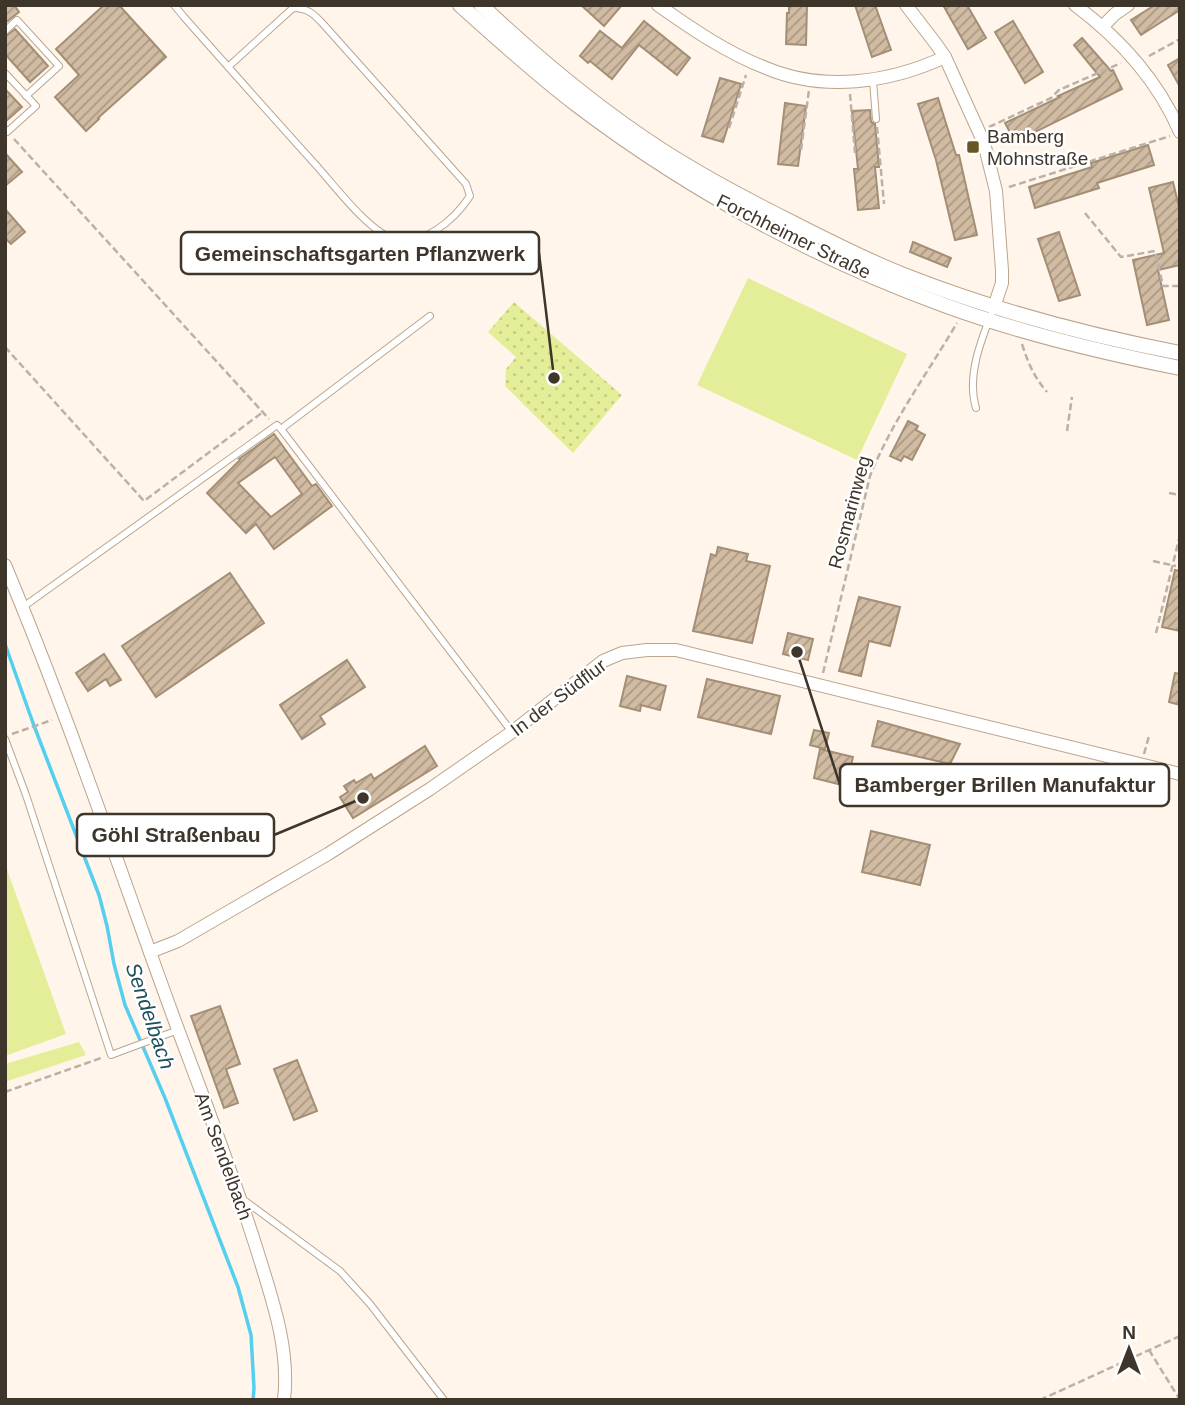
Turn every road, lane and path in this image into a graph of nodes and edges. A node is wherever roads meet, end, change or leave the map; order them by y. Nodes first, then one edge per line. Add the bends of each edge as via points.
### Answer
1 (174, 5) edge
2 (460, 5) edge
3 (481, 5) edge
4 (658, 5) edge
5 (906, 5) edge
6 (1074, 5) edge
7 (1128, 5) edge
8 (1102, 26) junction
9 (5, 31) edge
10 (1180, 39) edge
11 (945, 57) junction
12 (1134, 60) junction
13 (750, 61) junction
14 (228, 66) junction
15 (5, 73) edge
16 (873, 79) junction
17 (810, 80) junction
18 (849, 82) junction
19 (26, 96) junction
20 (1176, 114) edge
21 (876, 120) joint
22 (729, 128) dead end
23 (6, 131) edge
24 (980, 132) junction
25 (1180, 133) edge
26 (801, 150) dead end
27 (855, 153) dead end
28 (996, 191) junction
29 (884, 204) dead end
30 (1085, 213) dead end
31 (1180, 286) edge
32 (992, 313) junction
33 (430, 316) dead end
34 (957, 324) dead end
35 (1023, 330) junction
36 (5, 347) edge
37 (1180, 353) edge
38 (1180, 368) edge
39 (1047, 392) dead end
40 (1072, 397) dead end
41 (976, 408) dead end
42 (262, 412) junction
43 (279, 427) junction
44 (1067, 431) dead end
45 (1169, 493) dead end
46 (1180, 495) edge
47 (1180, 535) edge
48 (1153, 561) dead end
49 (5, 565) edge
50 (1174, 566) junction
51 (23, 607) junction
52 (1156, 632) dead end
53 (820, 685) junction
54 (50, 721) dead end
55 (21, 730) dead end
56 (512, 732) junction
57 (1149, 736) dead end
58 (5, 739) edge
59 (1142, 764) junction
60 (1180, 774) edge
61 (150, 952) junction
62 (178, 1030) junction
63 (111, 1055) junction
64 (5, 1092) edge
65 (241, 1198) junction
66 (1180, 1336) edge
67 (1149, 1350) junction
68 (284, 1400) edge
69 (444, 1400) edge
70 (1040, 1400) edge
71 (1180, 1400) edge

1 - 14 lane
2 - 32 street, Forchheimer Straße via 576,105 738,211 901,288 946,306
3 - 32 street, Forchheimer Straße via 546,65 654,145 712,180 863,257
4 - 13 street
5 - 11 street
6 - 8 street
7 - 8 street
8 - 12 street
9 - 19 lane via 17,20 59,66
10 - 12 path
11 - 16 street
11 - 24 street
12 - 20 street
12 - 24 path via 1059,90
13 - 17 street
13 - 22 path
14 - 14 lane via 339,192 377,230 393,239 412,241 432,233 470,196 466,184 315,15 303,8 293,8
15 - 19 lane
16 - 18 street
16 - 21 lane
17 - 18 street
17 - 26 path
18 - 27 path
19 - 23 lane via 36,106
20 - 25 street
21 - 29 path
23 - 42 path
24 - 28 street
25 - 28 path
28 - 32 street via 1002,283
30 - 31 path via 1121,257 1155,251 1163,286
32 - 35 street, Forchheimer Straße
32 - 37 street, Forchheimer Straße
32 - 41 lane via 973,378
33 - 43 lane
34 - 53 path, Rosmarinweg via 907,401 870,476
35 - 38 street, Forchheimer Straße
35 - 39 path via 1030,369
36 - 42 path via 144,501
40 - 44 path
42 - 43 path
43 - 51 lane
43 - 56 lane
45 - 46 path
47 - 50 path
48 - 50 path
49 - 51 street, Am Sendelbach
50 - 52 path
51 - 61 street, Am Sendelbach
53 - 56 street, In der Südflur via 676,650 622,653 603,661
53 - 59 street, In der Südflur
54 - 55 path
56 - 61 street, In der Südflur via 328,854 178,941
57 - 59 path
58 - 63 lane
59 - 60 street, In der Südflur
61 - 62 street, Am Sendelbach
62 - 63 lane
62 - 65 street, Am Sendelbach
63 - 64 path
65 - 68 street, Am Sendelbach via 279,1320
65 - 69 lane via 340,1271
66 - 67 path
67 - 70 path
67 - 71 path

